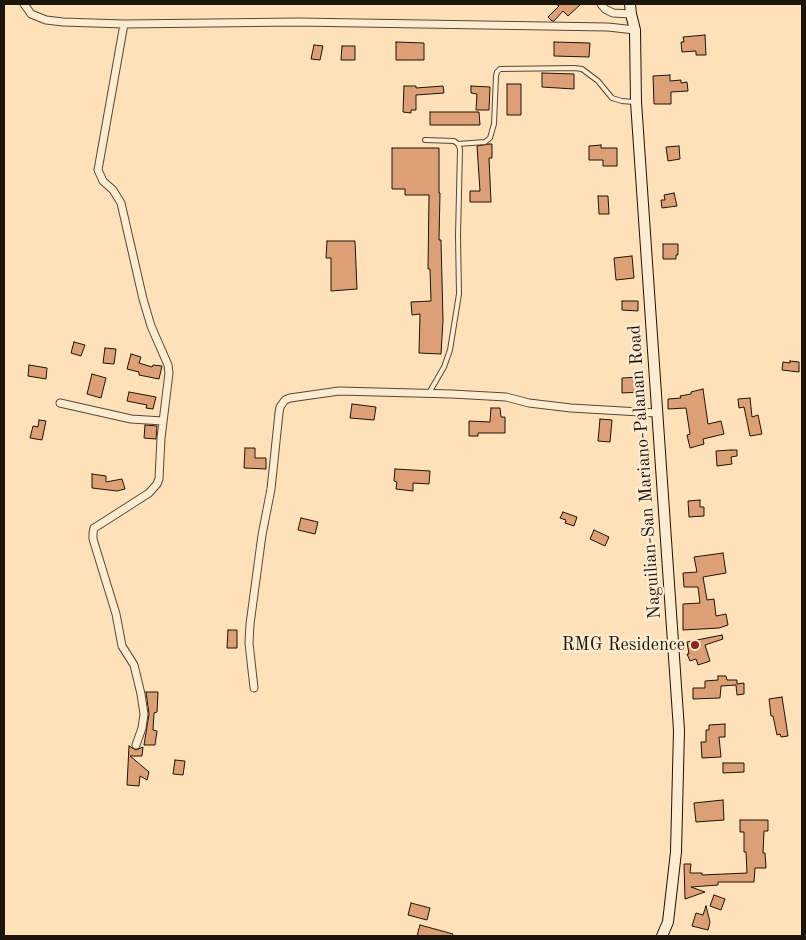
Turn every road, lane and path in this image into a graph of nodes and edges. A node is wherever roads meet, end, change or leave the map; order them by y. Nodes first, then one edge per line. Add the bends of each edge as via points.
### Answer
1 (24, 4) edge
2 (601, 4) edge
3 (631, 9) edge
4 (124, 24) junction
5 (635, 30) junction
6 (636, 102) junction
7 (425, 140) dead end
8 (458, 144) junction
9 (429, 393) junction
10 (60, 403) dead end
11 (657, 413) junction
12 (163, 422) junction
13 (254, 688) dead end
14 (136, 745) dead end
15 (662, 936) edge

1 - 4 street via 31,14 46,20
2 - 3 street via 613,13
3 - 5 main road, Naguilian-San Mariano-Palanan Road
4 - 5 street via 298,22
4 - 12 street via 98,170 121,202 146,308 168,365
5 - 6 main road, Naguilian-San Mariano-Palanan Road
6 - 8 lane via 612,98 582,69 500,69 496,76 494,124 490,138 485,142
6 - 11 main road, Naguilian-San Mariano-Palanan Road
7 - 8 lane
8 - 9 lane via 459,294 450,350
9 - 11 street via 506,397 572,408
9 - 13 street via 339,391 290,398 282,403 272,490 262,535 250,624
10 - 12 street
11 - 15 main road, Naguilian-San Mariano-Palanan Road via 679,730 676,852 668,922
12 - 14 street via 157,484 149,493 94,528 93,533 122,646 134,665 141,694 143,721

